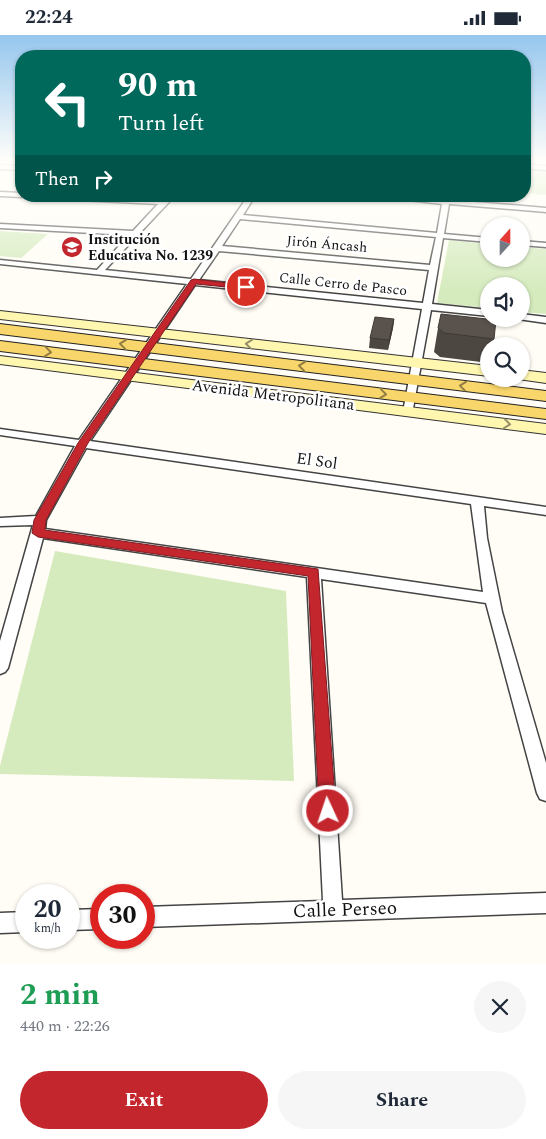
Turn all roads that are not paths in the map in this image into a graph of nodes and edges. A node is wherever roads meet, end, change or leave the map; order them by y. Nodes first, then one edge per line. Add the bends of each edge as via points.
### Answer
1 (160, 205) edge
2 (246, 205) edge
3 (445, 205) edge
4 (504, 205) edge
5 (546, 210) edge
6 (238, 217) junction
7 (0, 226) edge
8 (135, 233) junction
9 (440, 236) junction
10 (480, 240) edge
11 (530, 244) edge
12 (546, 245) edge
13 (217, 248) junction
14 (0, 262) edge
15 (434, 269) junction
16 (99, 273) junction
17 (194, 281) junction
18 (427, 306) junction
19 (480, 312) edge
20 (0, 315) edge
21 (530, 318) edge
22 (546, 320) edge
23 (0, 329) edge
24 (154, 340) junction
25 (0, 346) edge
26 (0, 360) edge
27 (417, 363) junction
28 (134, 370) junction
29 (480, 370) edge
30 (530, 376) edge
31 (546, 378) edge
32 (414, 380) junction
33 (546, 396) edge
34 (409, 404) junction
35 (546, 414) edge
36 (546, 429) edge
37 (0, 432) edge
38 (83, 443) junction
39 (477, 501) junction
40 (546, 511) edge
41 (0, 522) edge
42 (39, 527) junction
43 (314, 573) junction
44 (491, 598) junction
45 (0, 668) edge
46 (546, 793) edge
47 (546, 903) edge
48 (333, 910) junction
49 (155, 917) edge
50 (15, 922) edge
51 (0, 923) edge

1 - 8 street
2 - 6 street
3 - 9 street
4 - 5 street
6 - 9 street
6 - 13 street
7 - 8 street
8 - 16 street
9 - 10 street
9 - 15 street
11 - 12 street
13 - 15 street, Jirón Áncash
13 - 17 street
14 - 16 street, Calle Cerro de Pasco
15 - 18 street
16 - 17 street, Calle Cerro de Pasco
17 - 18 street, Calle Cerro de Pasco
17 - 24 street
18 - 19 street, Calle Cerro de Pasco
18 - 27 street
20 - 24 street, Avenida Metropolitana
21 - 22 street
24 -> 23 main road, Avenida Metropolitana
27 -> 24 street, Avenida Metropolitana
24 - 28 street
32 -> 24 main road, Avenida Metropolitana
25 -> 28 main road, Avenida Metropolitana
26 - 28 street, Avenida Metropolitana
27 - 29 street, Avenida Metropolitana
27 - 32 street
28 -> 34 main road, Avenida Metropolitana
28 - 38 street
30 - 31 street
33 -> 32 main road, Avenida Metropolitana
32 - 34 street
34 - 35 main road, Avenida Metropolitana
34 -> 36 street, Avenida Metropolitana
37 - 38 street, El Sol
38 - 39 street, El Sol
38 - 42 street
39 - 40 street, El Sol
39 - 44 street
41 - 42 street
42 - 43 street
42 - 45 street
43 - 44 street
43 - 48 street
44 - 46 street
47 - 48 street, Calle Perseo
48 - 49 street, Calle Perseo
50 - 51 street

